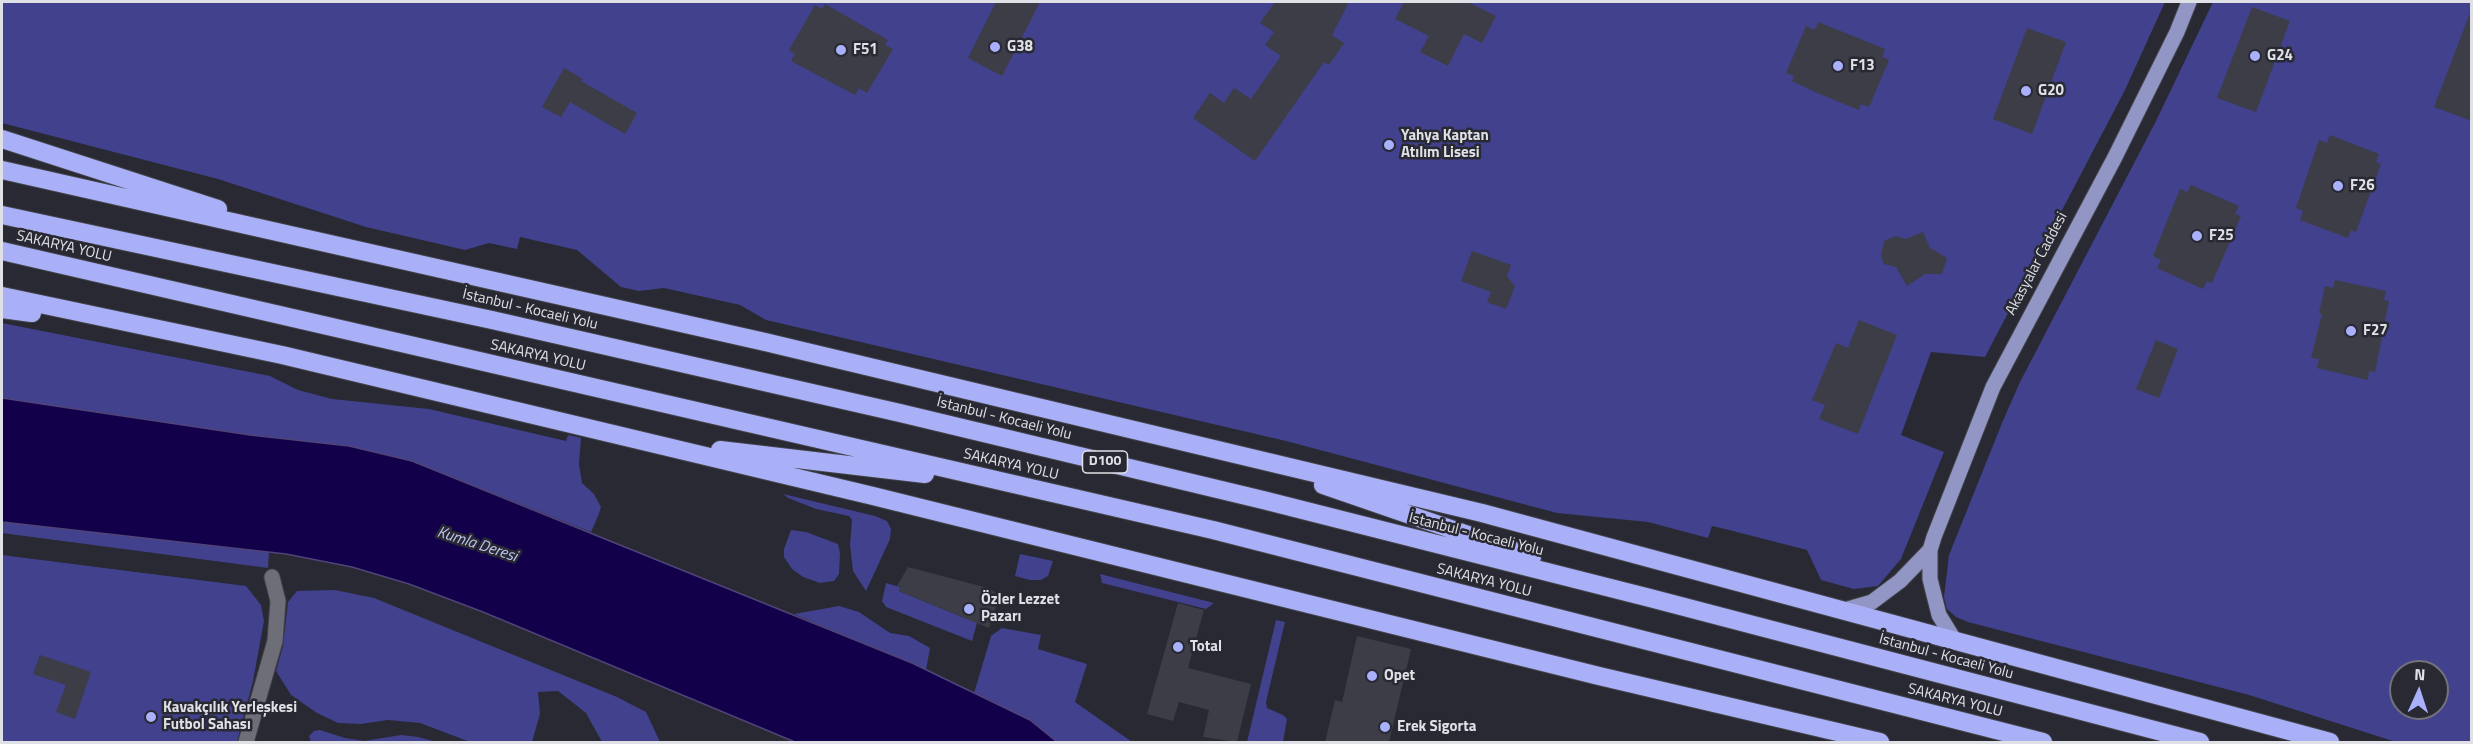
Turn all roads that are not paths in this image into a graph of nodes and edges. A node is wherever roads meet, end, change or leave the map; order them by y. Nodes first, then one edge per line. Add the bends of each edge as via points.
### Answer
1 (2189, 2) edge
2 (2, 139) edge
3 (2, 170) edge
4 (2, 215) edge
5 (340, 248) junction
6 (2, 251) edge
7 (2, 296) edge
8 (2, 309) edge
9 (142, 326) junction
10 (638, 440) junction
11 (1220, 450) junction
12 (1016, 485) junction
13 (1930, 550) junction
14 (272, 577) dead end
15 (1650, 598) junction
16 (1841, 611) junction
17 (1955, 641) junction
18 (246, 742) edge
19 (1880, 742) edge
20 (2043, 742) edge
21 (2200, 742) edge
22 (2330, 742) edge

1 - 13 main road, Akasyalar Caddesi via 2115,157 1993,387
2 - 5 highway
3 - 5 highway
4 - 15 highway, İstanbul - Kocaeli Yolu / D100 via 888,410
5 - 11 highway via 765,342
6 - 12 highway, SAKARYA YOLU
7 - 9 highway
8 - 9 highway
9 - 10 highway via 282,355
10 - 12 highway
10 - 19 highway
11 - 15 highway
11 - 16 highway via 1482,513
12 - 20 highway, SAKARYA YOLU via 1213,530
13 - 16 main road via 1900,581 1872,602
13 - 17 main road via 1930,579 1939,615
14 - 18 street via 278,601 275,641
15 - 21 highway, İstanbul - Kocaeli Yolu / D100
16 - 17 highway
17 - 22 highway

